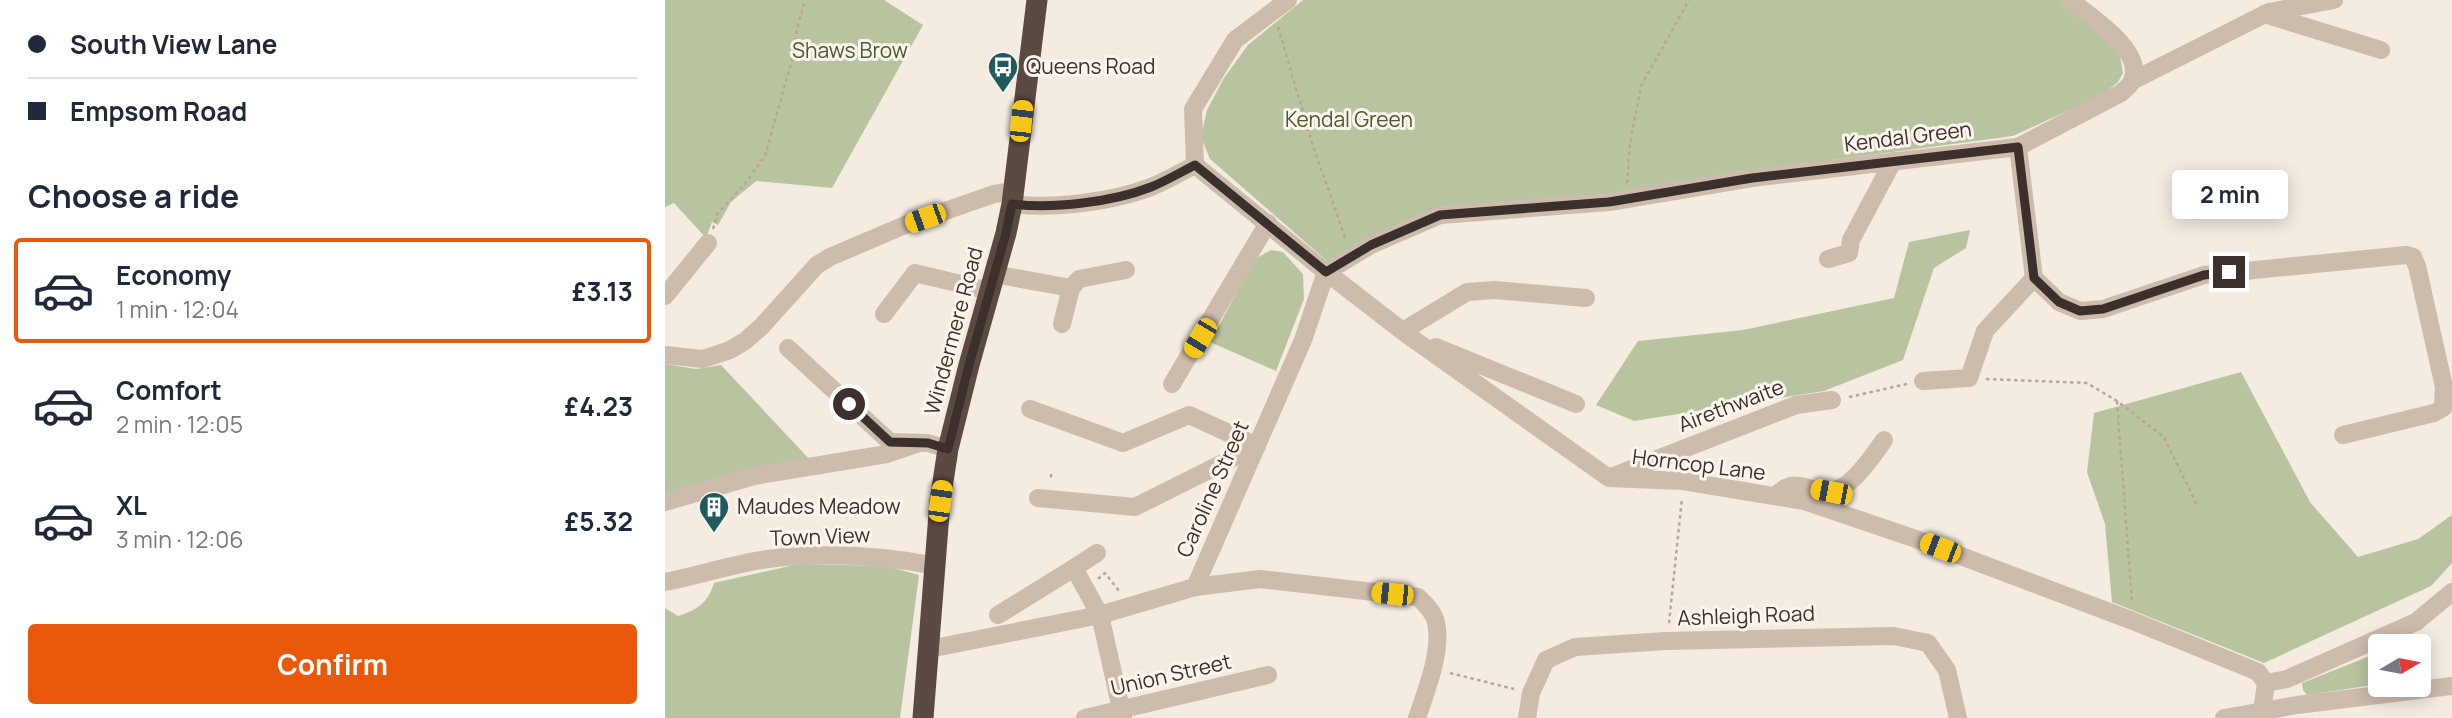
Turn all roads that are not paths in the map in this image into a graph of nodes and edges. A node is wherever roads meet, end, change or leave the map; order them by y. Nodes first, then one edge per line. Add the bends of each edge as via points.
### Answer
1 (1037, 0) edge
2 (1288, 0) edge
3 (2070, 0) edge
4 (2334, 0) edge
5 (2264, 14) junction
6 (2381, 50) dead end
7 (2133, 81) junction
8 (2018, 147) junction
9 (1893, 162) junction
10 (1195, 165) junction
11 (1013, 197) junction
12 (1268, 223) junction
13 (708, 243) road end
14 (1828, 259) dead end
15 (1126, 270) dead end
16 (1326, 272) junction
17 (2034, 278) junction
18 (992, 283) junction
19 (1070, 288) junction
20 (665, 296) edge
21 (1586, 298) dead end
22 (884, 314) dead end
23 (1062, 324) dead end
24 (1406, 334) junction
25 (788, 348) dead end
26 (665, 355) edge
27 (1923, 381) road end
28 (1172, 384) dead end
29 (2448, 386) edge
30 (1832, 400) road end
31 (1576, 404) dead end
32 (1030, 409) dead end
33 (2343, 435) dead end
34 (1884, 440) dead end
35 (916, 444) junction
36 (1257, 446) junction
37 (948, 449) junction
38 (1609, 478) junction
39 (1776, 496) junction
40 (1038, 498) dead end
41 (665, 502) edge
42 (1097, 553) dead end
43 (936, 566) junction
44 (1074, 568) junction
45 (665, 582) edge
46 (1195, 586) junction
47 (2452, 592) edge
48 (998, 615) dead end
49 (1100, 615) junction
50 (929, 649) junction
51 (1268, 675) dead end
52 (2287, 679) junction
53 (2266, 683) junction
54 (2452, 686) edge
55 (2297, 705) junction
56 (1122, 714) edge
57 (2251, 715) edge
58 (923, 718) edge
59 (1085, 718) edge
60 (1417, 718) edge
61 (1528, 718) edge
62 (1958, 718) edge
63 (2224, 718) edge

1 - 11 highway, Windermere Road
2 - 10 street via 1235,40 1193,109
3 - 7 street via 2124,44 2134,66
4 - 5 street, Kendal Green
5 - 6 street
5 - 7 street, Kendal Green
7 - 8 street, Kendal Green via 2120,93
8 - 9 street, Kendal Green
8 - 17 street
9 - 14 street via 1851,240 1849,253
9 - 16 street, Kendal Green via 1752,178 1609,202 1440,215 1371,245
10 - 11 street via 1153,187 1113,197 1054,205
10 - 12 street, Horncop Lane
11 - 18 highway, Windermere Road
11 - 26 street via 994,194 830,257 817,265 753,334 730,350 703,359
12 - 16 street, Horncop Lane
12 - 28 street
13 - 20 street
15 - 19 street via 1079,279
16 - 24 street, Horncop Lane
16 - 36 street, Caroline Street via 1303,340
17 - 27 street via 1985,331 1969,378
17 - 29 street via 2059,302 2080,311 2103,309 2204,275 2406,255 2413,257 2417,266
18 - 19 street
18 - 22 street via 915,273
18 - 37 highway, Windermere Road
19 - 23 street
21 - 24 street via 1467,292
24 - 31 street
24 - 38 street, Horncop Lane
25 - 35 street via 890,442
29 - 33 street via 2443,408 2434,414
30 - 38 street, Airethwaite via 1796,405
32 - 36 street via 1123,443 1189,415
34 - 39 street via 1844,487 1831,492 1795,485
35 - 37 street
35 - 41 street via 887,454 754,476
36 - 40 street via 1135,507
36 - 46 street, Caroline Street
37 - 43 highway, Windermere Road
38 - 39 street, Horncop Lane via 1683,481
39 - 53 street, Horncop Lane via 1916,539 2133,621 2258,673
42 - 44 street
43 - 45 street, Town View via 849,555 785,557
43 - 50 highway, Windermere Road
44 - 48 street
44 - 49 street
46 - 49 street, Caroline Street
46 - 60 street via 1260,579 1418,597 1435,619 1437,640
47 - 52 street via 2416,622
49 - 50 street, Caroline Street
49 - 56 street
50 - 58 highway, Windermere Road
51 - 56 street, Union Street
52 - 53 street
52 - 55 street
53 - 57 street
54 - 55 street
55 - 57 street
56 - 59 street, Union Street
57 - 63 street
61 - 62 street, Ashleigh Road via 1531,693 1546,660 1575,647 1894,636 1928,643 1947,670

